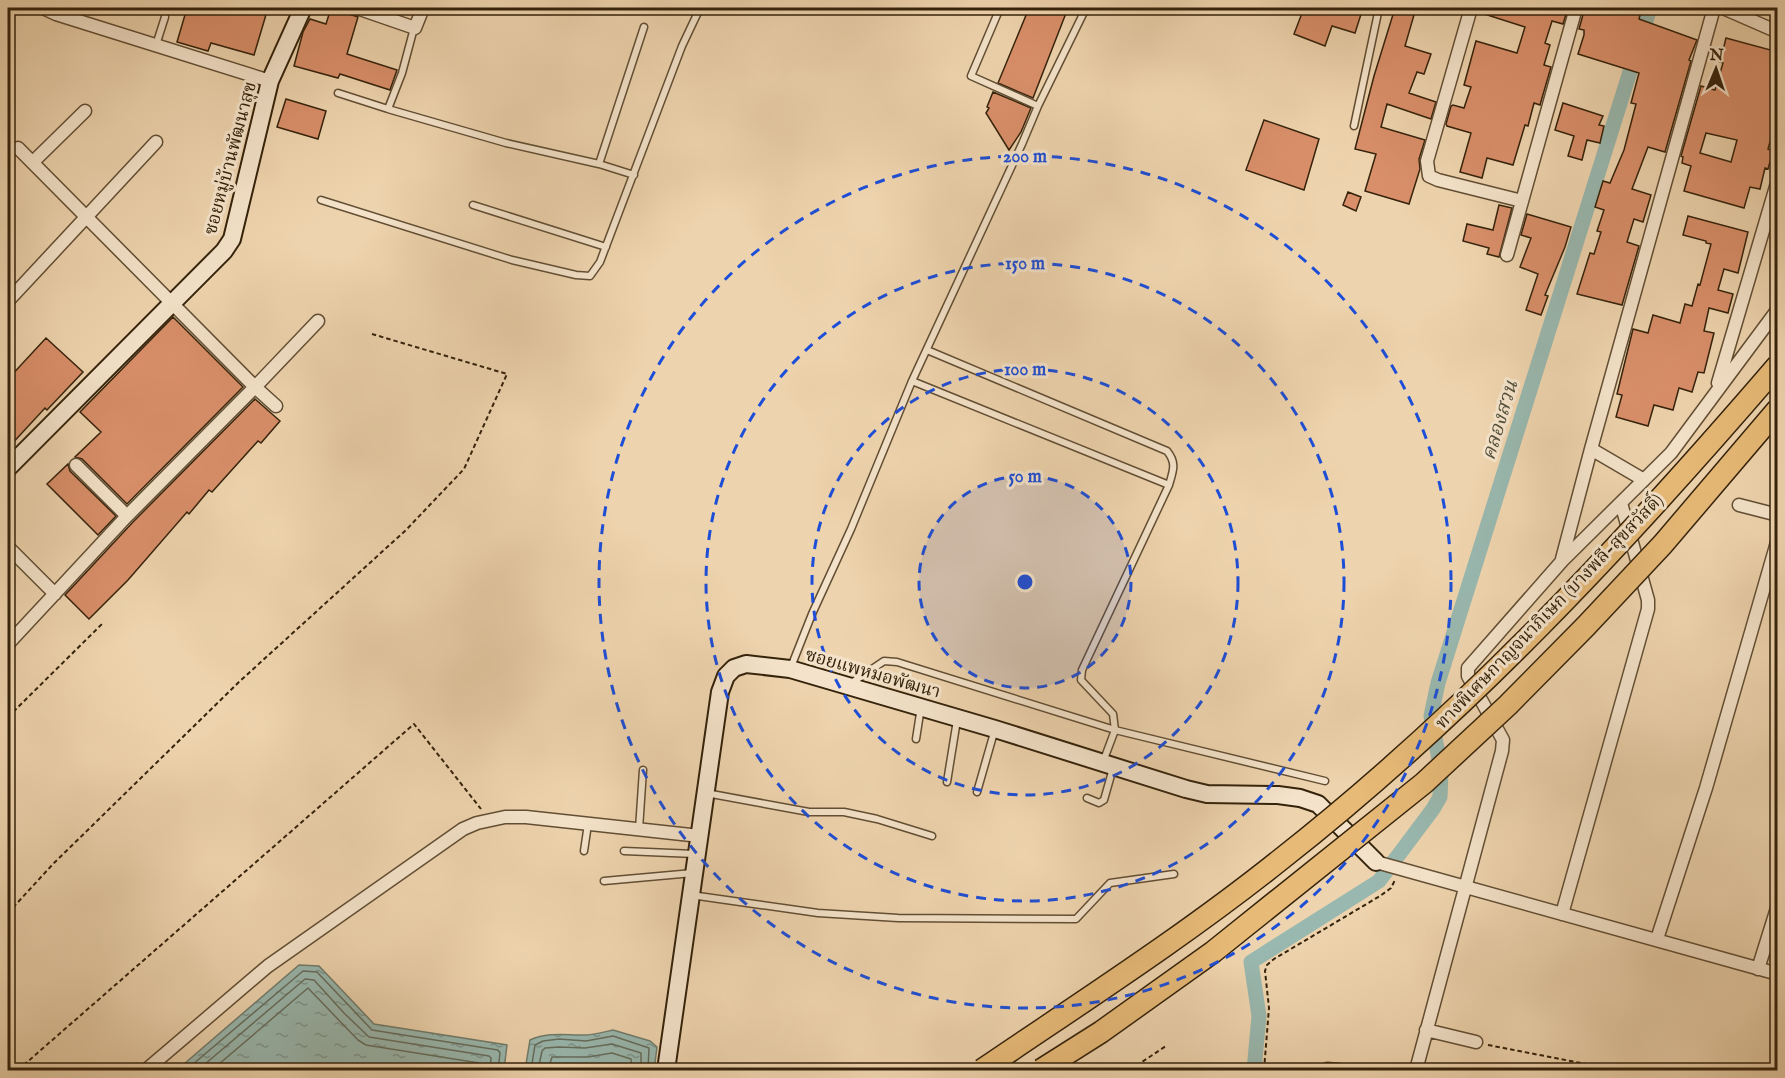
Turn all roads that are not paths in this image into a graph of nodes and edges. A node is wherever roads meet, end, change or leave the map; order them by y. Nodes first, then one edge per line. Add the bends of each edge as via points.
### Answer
1 (43, 8) edge
2 (303, 8) edge
3 (357, 8) edge
4 (423, 8) edge
5 (700, 8) edge
6 (1000, 8) edge
7 (1086, 8) edge
8 (1379, 8) edge
9 (1472, 8) edge
10 (1576, 8) edge
11 (1714, 8) edge
12 (1723, 8) edge
13 (165, 17) dead end
14 (644, 27) dead end
15 (415, 28) junction
16 (1778, 32) edge
17 (156, 46) junction
18 (270, 81) junction
19 (338, 93) dead end
20 (1038, 106) junction
21 (388, 109) junction
22 (85, 111) dead end
23 (1354, 126) dead end
24 (156, 141) dead end
25 (18, 148) dead end
26 (33, 162) junction
27 (599, 164) junction
28 (634, 175) junction
29 (1778, 180) edge
30 (321, 200) dead end
31 (1522, 201) junction
32 (473, 205) dead end
33 (86, 215) junction
34 (606, 247) junction
35 (1507, 255) dead end
36 (8, 301) edge
37 (171, 303) junction
38 (1778, 309) edge
39 (318, 321) dead end
40 (927, 350) junction
41 (1778, 365) edge
42 (912, 381) junction
43 (255, 387) junction
44 (1715, 393) junction
45 (276, 406) dead end
46 (1778, 409) edge
47 (1591, 449) junction
48 (76, 465) dead end
49 (8, 468) edge
50 (1644, 480) junction
51 (1169, 485) junction
52 (1621, 503) junction
53 (1739, 505) dead end
54 (1778, 515) edge
55 (127, 516) junction
56 (1778, 539) edge
57 (8, 547) edge
58 (1562, 561) junction
59 (55, 594) junction
60 (8, 644) edge
61 (790, 669) junction
62 (847, 686) junction
63 (921, 707) junction
64 (958, 718) junction
65 (994, 729) junction
66 (1115, 730) junction
67 (916, 739) dead end
68 (1108, 764) junction
69 (643, 770) dead end
70 (1325, 781) dead end
71 (947, 782) dead end
72 (977, 792) dead end
73 (705, 793) junction
74 (1087, 798) dead end
75 (588, 824) junction
76 (639, 829) junction
77 (700, 836) junction
78 (933, 836) dead end
79 (584, 851) dead end
80 (624, 851) dead end
81 (697, 854) junction
82 (1376, 862) joint
83 (695, 873) junction
84 (1174, 874) dead end
85 (604, 881) dead end
86 (1467, 886) junction
87 (691, 895) junction
88 (1778, 905) edge
89 (1562, 914) junction
90 (1657, 939) junction
91 (1758, 969) junction
92 (1778, 974) edge
93 (1426, 1030) junction
94 (1476, 1042) road end
95 (146, 1071) edge
96 (666, 1071) edge
97 (982, 1071) edge
98 (1041, 1071) edge
99 (1416, 1071) edge

1 - 17 street
2 - 18 street, ซอยหมู่บ้านพัฒนาสุข
3 - 15 street
4 - 15 street
5 - 28 lane
6 - 20 lane via 971,76
7 - 20 lane
8 - 23 lane
9 - 31 street via 1427,169 1429,176 1438,180
10 - 31 street
11 - 47 street
12 - 16 street
13 - 17 lane
14 - 27 lane
15 - 21 lane
17 - 18 street
18 - 37 street, ซอยหมู่บ้านพัฒนาสุข via 232,239
19 - 21 lane
20 - 40 lane
21 - 27 lane
22 - 26 street
24 - 33 street
25 - 26 street
26 - 33 street
27 - 28 lane
28 - 34 lane
29 - 44 street
30 - 34 lane via 512,260 576,275 590,276
31 - 35 street
32 - 34 lane
33 - 36 street
33 - 37 street
37 - 43 street
37 - 49 street, ซอยหมู่บ้านพัฒนาสุข
38 - 44 street
39 - 43 street
40 - 42 lane
40 - 51 lane via 1167,451 1174,467
41 - 97 highway, ทางพิเศษกาญจนาภิเษก (บางพลี-สุขสวัสดิ์), bridge via 1571,594 1483,684 1395,765 1202,920
42 - 51 lane
42 - 61 lane
43 - 45 street
43 - 55 street
44 - 50 street via 1671,453
46 - 98 highway, ทางพิเศษกาญจนาภิเษก (บางพลี-สุขสวัสดิ์), bridge via 1663,544 1586,626 1424,783 1214,952
47 - 50 street
47 - 58 street
48 - 55 street
50 - 52 street
51 - 66 lane via 1082,670 1081,680 1113,714
52 - 58 street
52 - 89 street via 1648,609
53 - 54 street
55 - 59 street
56 - 90 street via 1706,788
57 - 59 street
58 - 86 street via 1468,668 1468,676 1503,740
59 - 60 street
61 - 62 street, ซอยแพหมอพัฒนา
61 - 73 street, ซอยแพหมอพัฒนา via 746,664 726,676 720,692
62 - 63 street, ซอยแพหมอพัฒนา
62 - 66 lane via 884,661 897,662
63 - 64 street, ซอยแพหมอพัฒนา
63 - 67 lane
64 - 65 street, ซอยแพหมอพัฒนา
64 - 71 lane
65 - 68 street, ซอยแพหมอพัฒนา
65 - 72 lane
66 - 68 lane
66 - 70 lane
68 - 74 lane via 1104,801
68 - 82 street, ซอยแพหมอพัฒนา via 1207,794 1278,795 1318,804
69 - 76 lane
73 - 77 street, ซอยแพหมอพัฒนา
73 - 78 lane via 809,812 844,812
75 - 76 street
75 - 79 lane
75 - 95 street via 505,817 463,829 268,966
76 - 77 street
77 - 81 street, ซอยแพหมอพัฒนา
80 - 81 lane
81 - 83 street, ซอยแพหมอพัฒนา
81 - 87 lane
82 - 86 street
83 - 85 lane
83 - 87 street, ซอยแพหมอพัฒนา
84 - 87 lane via 1110,883 1076,919 898,918 818,913
86 - 89 street
86 - 93 street
87 - 96 street, ซอยแพหมอพัฒนา
88 - 91 street
89 - 90 street
90 - 91 street
91 - 92 street
93 - 94 street
93 - 99 street

